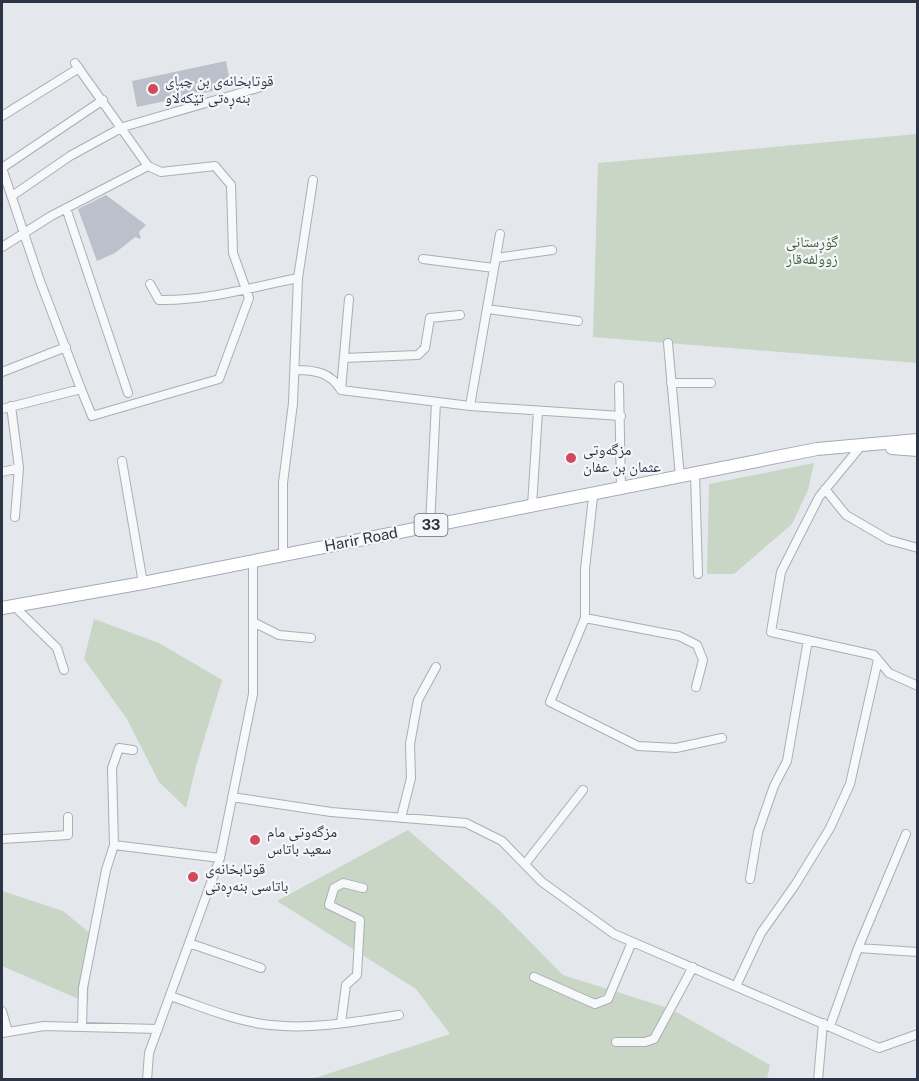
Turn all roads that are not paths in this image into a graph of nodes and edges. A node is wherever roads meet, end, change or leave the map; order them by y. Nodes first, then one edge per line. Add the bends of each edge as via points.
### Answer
1 (261, 87) dead end
2 (103, 100) junction
3 (2, 116) edge
4 (123, 127) junction
5 (148, 166) junction
6 (2, 168) edge
7 (313, 180) dead end
8 (12, 196) junction
9 (66, 208) junction
10 (23, 234) junction
11 (500, 234) dead end
12 (2, 247) edge
13 (552, 250) dead end
14 (496, 258) junction
15 (423, 260) dead end
16 (494, 268) junction
17 (298, 278) junction
18 (150, 284) dead end
19 (246, 289) junction
20 (349, 299) dead end
21 (487, 309) junction
22 (460, 315) dead end
23 (578, 321) dead end
24 (668, 343) dead end
25 (66, 346) junction
26 (344, 358) junction
27 (2, 362) edge
28 (295, 370) junction
29 (3, 372) edge
30 (671, 383) junction
31 (711, 383) dead end
32 (619, 387) dead end
33 (81, 389) junction
34 (341, 390) junction
35 (128, 393) dead end
36 (436, 402) junction
37 (11, 406) junction
38 (470, 406) junction
39 (2, 410) edge
40 (538, 411) junction
41 (621, 416) junction
42 (918, 440) edge
43 (861, 446) junction
44 (918, 450) edge
45 (122, 461) dead end
46 (19, 468) junction
47 (2, 472) edge
48 (695, 474) junction
49 (680, 477) junction
50 (621, 489) junction
51 (825, 489) junction
52 (591, 495) junction
53 (532, 506) junction
54 (15, 517) dead end
55 (430, 526) junction
56 (918, 548) edge
57 (283, 554) junction
58 (253, 560) junction
59 (698, 574) dead end
60 (143, 583) junction
61 (8, 607) edge
62 (585, 618) junction
63 (255, 623) junction
64 (311, 638) dead end
65 (808, 640) junction
66 (878, 660) junction
67 (436, 667) dead end
68 (64, 670) dead end
69 (918, 686) edge
70 (696, 687) dead end
71 (722, 738) dead end
72 (133, 750) dead end
73 (584, 790) dead end
74 (232, 797) junction
75 (68, 817) dead end
76 (401, 818) junction
77 (906, 834) dead end
78 (2, 839) edge
79 (114, 845) junction
80 (220, 858) junction
81 (525, 864) junction
82 (750, 879) dead end
83 (363, 888) dead end
84 (632, 942) junction
85 (189, 943) junction
86 (858, 948) junction
87 (918, 952) edge
88 (261, 968) dead end
89 (693, 968) junction
90 (534, 978) dead end
91 (736, 986) junction
92 (170, 996) junction
93 (2, 1011) edge
94 (399, 1015) dead end
95 (341, 1023) junction
96 (826, 1025) junction
97 (82, 1027) junction
98 (158, 1029) junction
99 (5, 1032) edge
100 (918, 1034) edge
101 (616, 1042) dead end
102 (147, 1080) edge
103 (818, 1080) edge

1 - 4 street
2 - 3 street via 77,66
2 - 4 street
2 - 6 street
4 - 5 street
4 - 8 street via 70,156
5 - 9 street
5 - 19 street via 161,172 215,166 231,185 233,253
6 - 8 street
7 - 17 street
8 - 10 street
9 - 10 street
9 - 35 street
10 - 12 street
10 - 25 street
11 - 14 street
13 - 14 street
14 - 16 street
15 - 16 street
16 - 21 street
17 - 19 street
17 - 28 street
18 - 19 street via 159,300
19 - 33 street via 249,298 219,379 92,416
20 - 26 street
21 - 23 street
21 - 38 street
22 - 26 street via 430,318 425,348 418,355
24 - 30 street
25 - 29 street
25 - 33 street
26 - 34 street
27 - 29 street
28 - 34 street via 325,374 335,379
28 - 57 street via 283,483
30 - 31 street
30 - 49 street
32 - 41 street
33 - 37 street
34 - 36 street
36 - 38 street
36 - 55 street
37 - 39 street
37 - 46 street
38 - 40 street
40 - 41 street
40 - 53 street
41 - 50 street
42 - 43 main road, 33
43 - 44 main road, 33
43 - 48 main road, Harir Road / 33 via 817,449
43 - 51 street
45 - 60 street
46 - 47 street
46 - 54 street
48 - 49 main road, Harir Road / 33
48 - 59 street
49 - 50 main road, Harir Road / 33
50 - 52 main road, Harir Road / 33
51 - 56 street via 846,515 889,540
51 - 65 street via 781,572 771,632
52 - 53 main road, Harir Road / 33
52 - 62 street
53 - 55 main road, Harir Road / 33
55 - 57 main road, Harir Road / 33
57 - 58 main road, Harir Road / 33
58 - 60 main road, Harir Road / 33
58 - 63 street
60 - 61 main road, Harir Road / 33
61 - 68 street via 57,648
62 - 70 street via 679,636 697,645 703,660
62 - 71 street via 550,702 638,746 676,748
63 - 64 street via 279,635
63 - 74 street via 254,694
65 - 66 street
65 - 82 street via 787,761 758,832
66 - 69 street via 889,673
66 - 91 street via 850,784 830,828 761,933
67 - 76 street via 418,700 410,744 411,778
72 - 79 street via 119,748 112,768
73 - 81 street
74 - 76 street
74 - 80 street
75 - 78 street via 68,835
76 - 81 street via 466,823 502,841
77 - 86 street
79 - 80 street
79 - 97 street via 83,988
80 - 85 street
81 - 84 street via 543,882 614,934
83 - 95 street via 343,883 334,888 329,905 360,920 357,975 346,985
84 - 89 street
84 - 90 street via 608,999 602,1003 595,1004
85 - 88 street
85 - 92 street
86 - 87 street
86 - 96 street
89 - 91 street
89 - 101 street via 654,1039
91 - 96 street
92 - 95 street via 228,1016 272,1025
92 - 98 street
93 - 99 street
94 - 95 street
96 - 100 street via 879,1048
96 - 103 street
97 - 98 street
97 - 99 street via 44,1026
98 - 102 street via 149,1053

